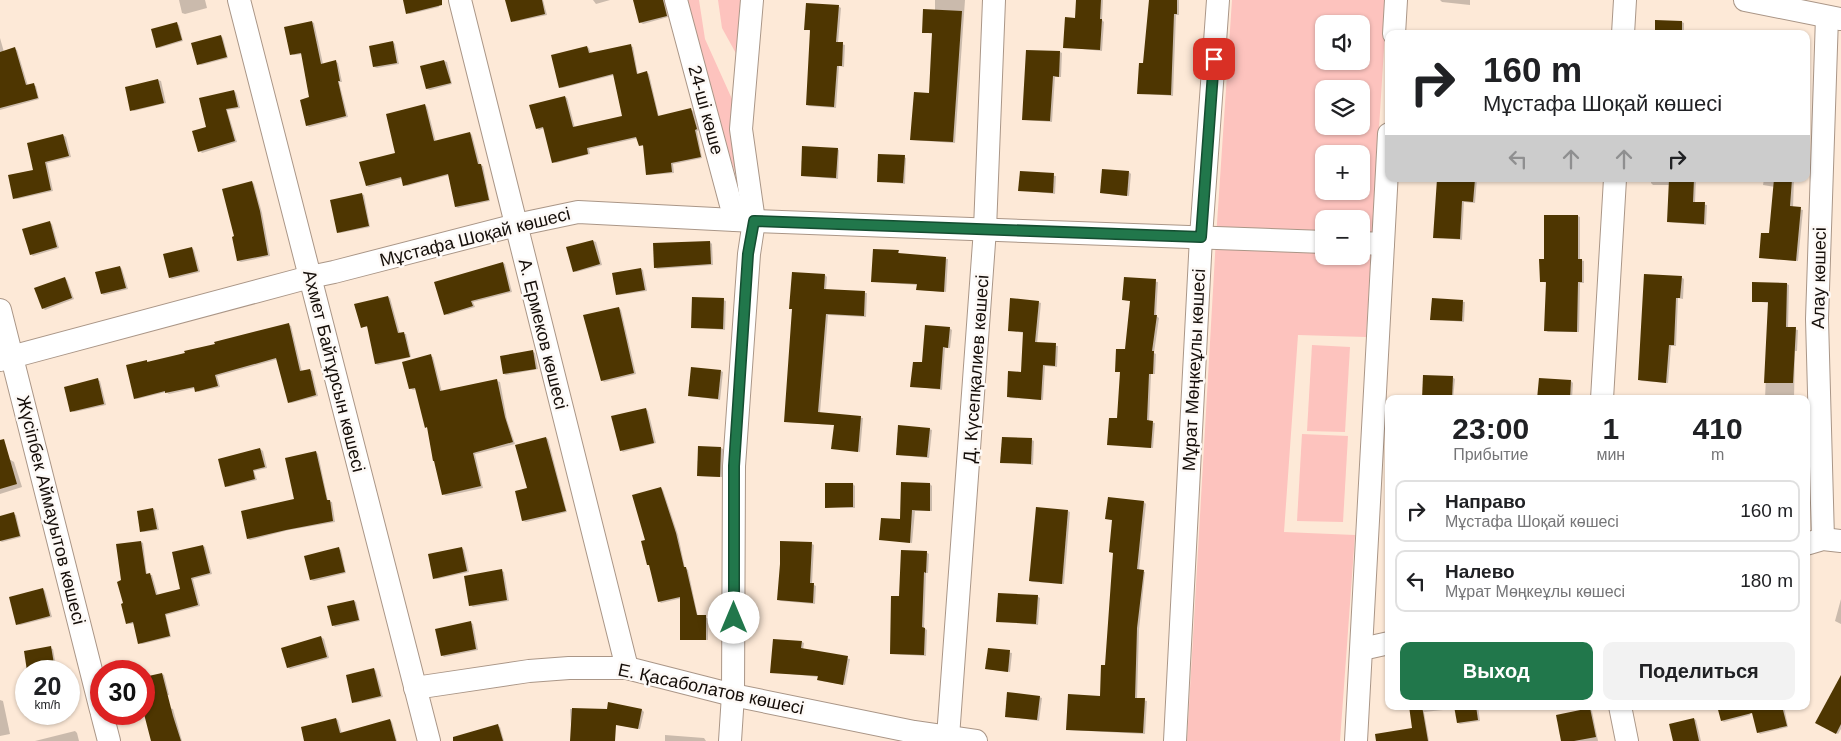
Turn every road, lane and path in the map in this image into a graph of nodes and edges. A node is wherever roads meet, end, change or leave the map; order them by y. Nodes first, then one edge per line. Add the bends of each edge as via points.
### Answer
1 (239, 0) edge
2 (460, 0) edge
3 (676, 0) edge
4 (752, 0) edge
5 (994, 0) edge
6 (1218, 0) edge
7 (1396, 0) edge
8 (1625, 0) edge
9 (1745, 0) edge
10 (1834, 18) edge
11 (1394, 30) edge
12 (1623, 30) edge
13 (1385, 160) edge
14 (1615, 182) edge
15 (744, 220) junction
16 (516, 225) junction
17 (985, 228) junction
18 (1201, 237) junction
19 (1315, 242) edge
20 (1372, 244) edge
21 (310, 277) junction
22 (0, 310) edge
23 (6, 358) edge
24 (1602, 395) edge
25 (1823, 541) edge
26 (1385, 644) edge
27 (1362, 649) junction
28 (90, 668) edge
29 (627, 668) junction
30 (415, 688) junction
31 (733, 694) junction
32 (1621, 710) edge
33 (105, 725) edge
34 (948, 737) junction
35 (109, 741) edge
36 (429, 741) edge
37 (730, 741) edge
38 (976, 741) edge
39 (1175, 741) edge
40 (1356, 741) edge
41 (1627, 741) edge

1 - 21 street, Ахмет Байтұрсын көшесі
2 - 16 street, А. Ермеков көшесі
3 - 15 street, 24-ші көше
4 - 15 street via 742,129
5 - 17 street, Д. Күсепқалиев көшесі
6 - 18 street, Мұрат Мөңкеұлы көшесі
7 - 11 street
8 - 12 street
9 - 10 street
10 - 25 street, Алау көшесі via 1817,319
13 - 20 street
14 - 24 street
15 - 16 street, Мұстафа Шоқай көшесі via 578,212
15 - 17 street, Мұстафа Шоқай көшесі
15 - 31 street via 748,254 734,466
16 - 21 street, Мұстафа Шоқай көшесі
16 - 29 street, А. Ермеков көшесі
17 - 18 street, Мұстафа Шоқай көшесі
17 - 34 street, Д. Күсепқалиев көшесі
18 - 19 street, Мұстафа Шоқай көшесі
18 - 39 street, Мұрат Мөңкеұлы көшесі
20 - 27 street
21 - 23 street, Мұстафа Шоқай көшесі
21 - 30 street, Ахмет Байтұрсын көшесі
22 - 23 street, Жүсіпбек Аймауытов көшесі
23 - 28 street, Жүсіпбек Аймауытов көшесі
26 - 27 street
27 - 40 street
29 - 30 street, Е. Қасаболатов көшесі via 529,671
29 - 31 street, Е. Қасаболатов көшесі
30 - 36 street, Ахмет Байтұрсын көшесі
31 - 34 street, Е. Қасаболатов көшесі
31 - 37 street
32 - 41 street
33 - 35 street, Жүсіпбек Аймауытов көшесі
34 - 38 street, Е. Қасаболатов көшесі

